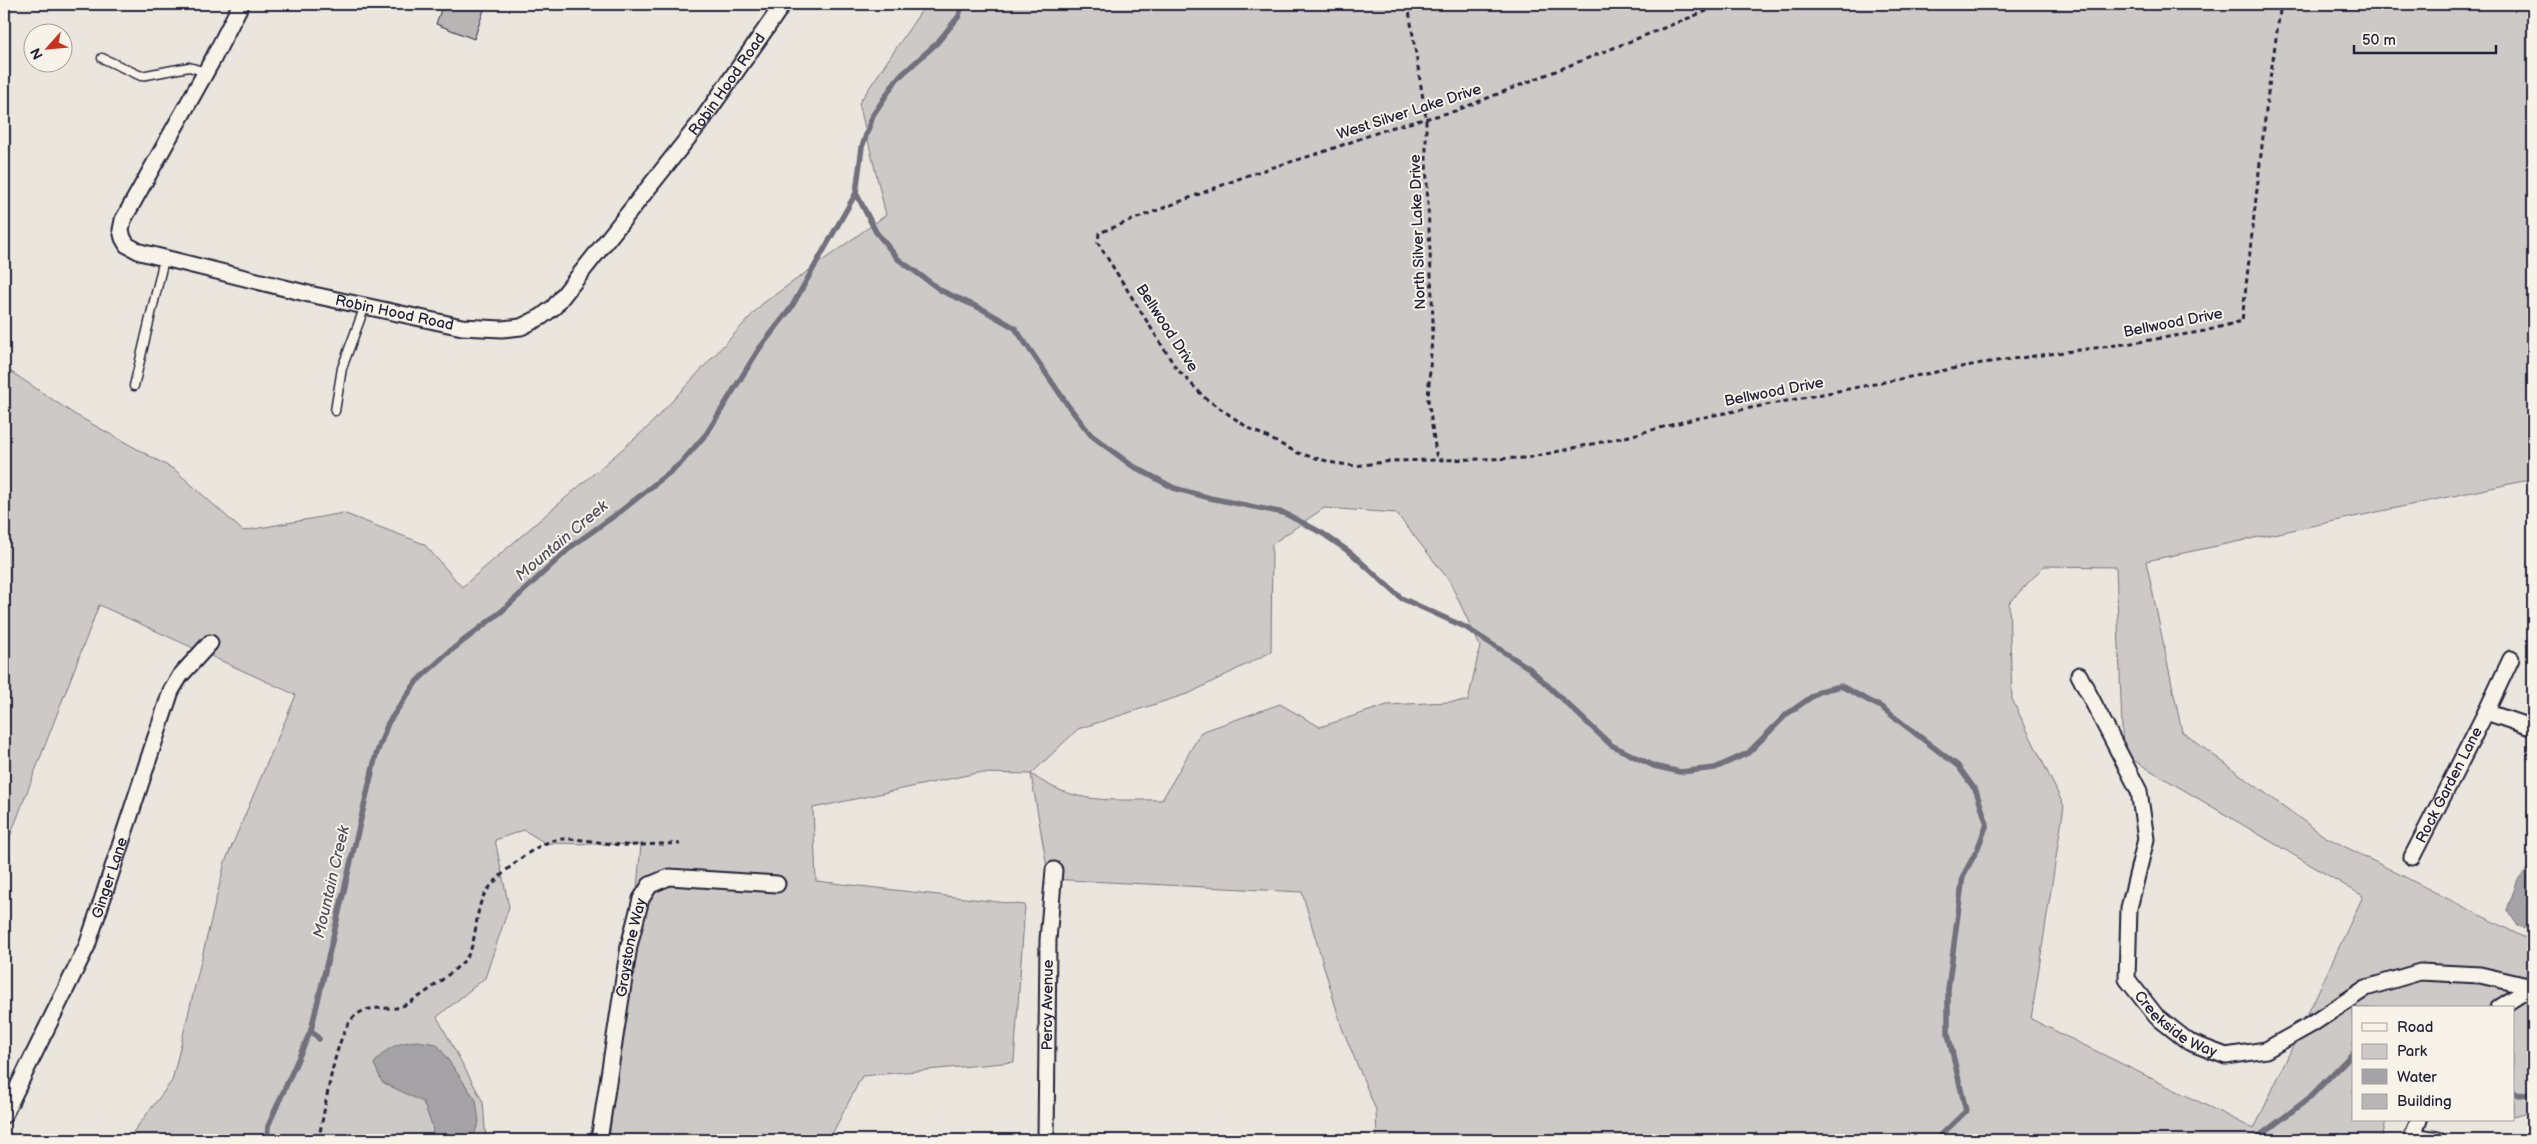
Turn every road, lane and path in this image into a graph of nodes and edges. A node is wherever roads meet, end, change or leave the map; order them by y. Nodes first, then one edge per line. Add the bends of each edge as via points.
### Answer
1 (241, 4) edge
2 (783, 4) edge
3 (1408, 4) edge
4 (1724, 4) edge
5 (2281, 4) edge
6 (102, 58) dead end
7 (206, 72) junction
8 (1426, 118) junction
9 (1099, 233) joint
10 (164, 259) junction
11 (365, 306) junction
12 (134, 386) dead end
13 (335, 411) dead end
14 (1437, 460) junction
15 (210, 643) dead end
16 (2511, 659) dead end
17 (2079, 675) dead end
18 (2486, 712) junction
19 (2533, 728) edge
20 (680, 844) dead end
21 (2412, 857) dead end
22 (1054, 870) dead end
23 (777, 884) dead end
24 (2533, 987) edge
25 (2502, 1006) edge
26 (4, 1115) edge
27 (2419, 1122) edge
28 (2412, 1138) edge
29 (318, 1140) edge
30 (599, 1140) edge
31 (1046, 1140) edge
32 (2438, 1140) edge

1 - 7 street, Robin Hood Road
2 - 11 street, Robin Hood Road via 703,119 601,250 554,307 541,317 521,327 462,327
3 - 8 path, North Silver Lake Drive
4 - 8 path, West Silver Lake Drive via 1478,102
5 - 14 path, Bellwood Drive via 2242,321 2132,344 1982,363 1694,419 1527,458
6 - 7 lane via 141,76 189,67
7 - 10 street, Robin Hood Road via 123,220 121,230 127,245
8 - 9 path, West Silver Lake Drive via 1251,174
8 - 14 path, North Silver Lake Drive via 1433,322 1428,399
9 - 14 path, Bellwood Drive via 1098,243 1176,368 1205,398 1247,427 1298,453 1334,463 1355,466
10 - 11 street, Robin Hood Road
10 - 12 lane
11 - 13 lane via 342,368
15 - 26 street, Ginger Lane via 171,691 87,946
16 - 18 street, Rock Garden Lane
17 - 24 street, Creekside Way via 2139,791 2146,839 2129,908 2127,979 2156,1016 2189,1042 2226,1056 2266,1050 2366,988 2420,972 2480,975
18 - 19 street, Rock Garden Lane
18 - 21 street, Rock Garden Lane
20 - 29 path via 624,845 560,838 533,850 503,874 480,904 470,949 464,961 416,998 398,1008 382,1007 358,1013 345,1028
22 - 31 street, Percy Avenue via 1048,940
23 - 30 street, Graystone Way via 669,877 658,880 645,892 629,946
24 - 25 street
27 - 28 street
28 - 32 street

